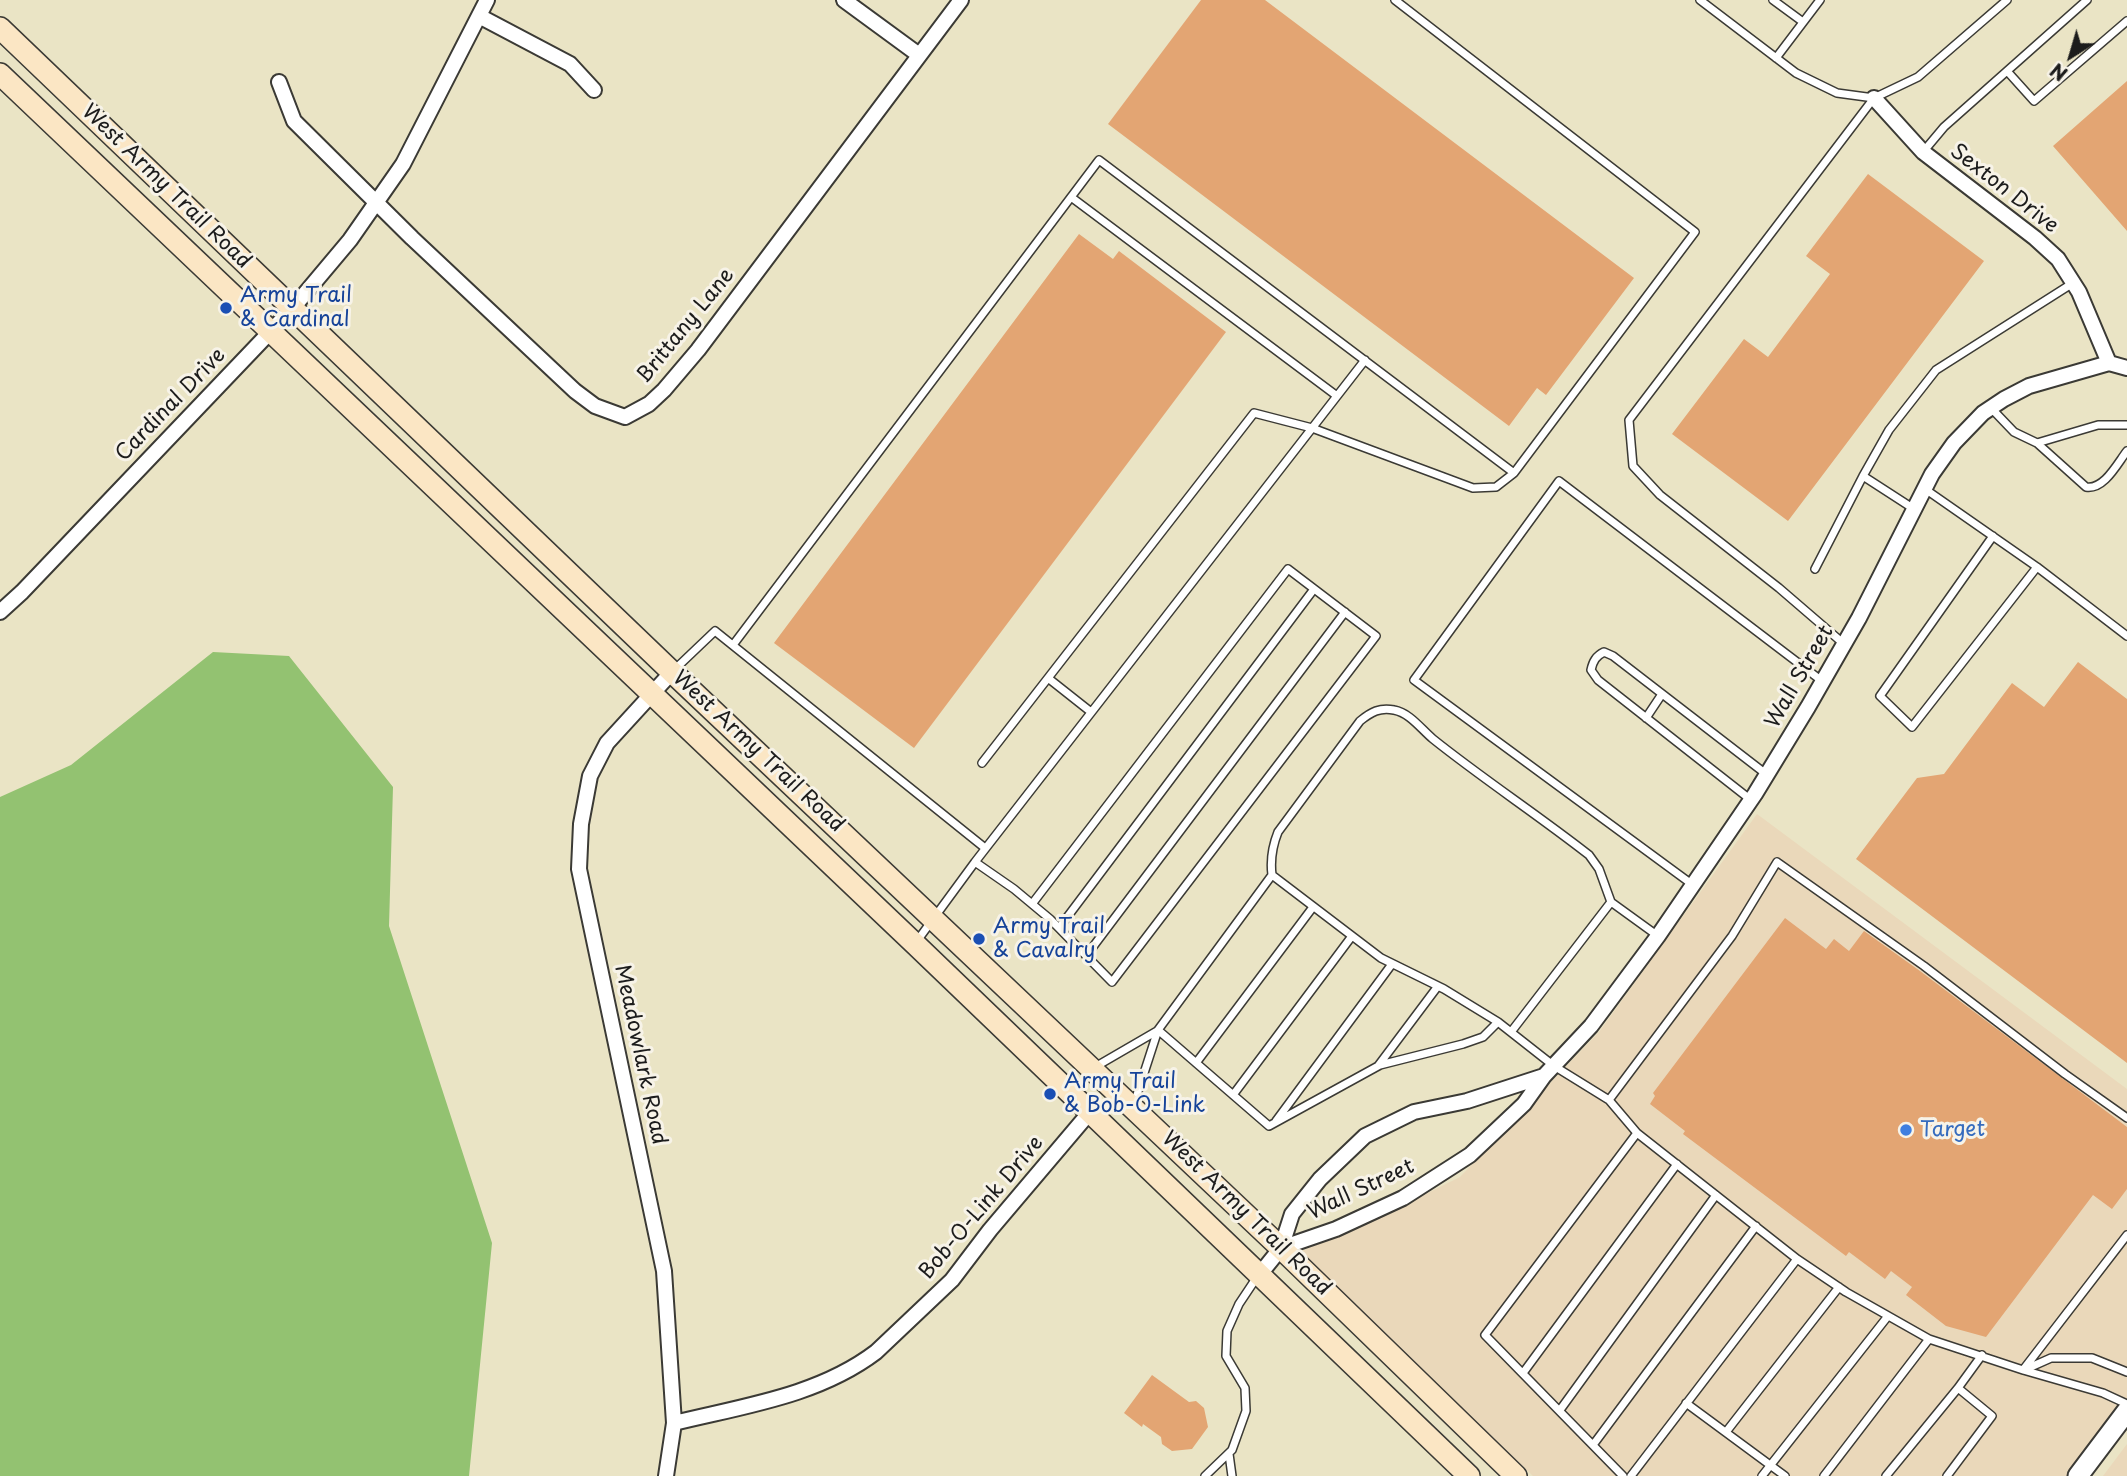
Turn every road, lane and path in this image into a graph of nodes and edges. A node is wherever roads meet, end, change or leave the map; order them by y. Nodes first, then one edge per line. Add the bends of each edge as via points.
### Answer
1 (487, 0) edge
2 (844, 0) edge
3 (961, 0) edge
4 (1395, 0) edge
5 (1700, 0) edge
6 (1773, 0) edge
7 (1820, 0) edge
8 (2007, 0) edge
9 (2087, 0) edge
10 (479, 16) junction
11 (2127, 21) edge
12 (1803, 22) junction
13 (0, 29) edge
14 (919, 55) junction
15 (1776, 58) junction
16 (2007, 71) junction
17 (0, 74) edge
18 (279, 82) dead end
19 (594, 90) dead end
20 (1874, 98) junction
21 (1923, 152) junction
22 (1071, 197) junction
23 (377, 201) junction
24 (2073, 283) junction
25 (292, 309) junction
26 (270, 332) junction
27 (1365, 360) junction
28 (2109, 363) junction
29 (2127, 368) edge
30 (1337, 396) junction
31 (1991, 408) junction
32 (2127, 425) edge
33 (1312, 428) junction
34 (2037, 443) junction
35 (2127, 451) edge
36 (1514, 473) junction
37 (1863, 476) junction
38 (1925, 489) junction
39 (1915, 509) junction
40 (1993, 536) junction
41 (2037, 567) junction
42 (1815, 569) dead end
43 (1314, 589) junction
44 (0, 612) edge
45 (1345, 612) junction
46 (2127, 636) edge
47 (1844, 644) junction
48 (733, 645) junction
49 (672, 672) junction
50 (1048, 678) junction
51 (1823, 682) junction
52 (652, 694) junction
53 (1662, 694) junction
54 (1091, 712) junction
55 (1646, 718) junction
56 (982, 763) dead end
57 (1767, 775) junction
58 (1751, 800) junction
59 (985, 848) junction
60 (975, 862) junction
61 (1272, 875) junction
62 (1694, 886) junction
63 (1611, 902) junction
64 (1032, 904) junction
65 (1313, 906) junction
66 (933, 918) junction
67 (1059, 928) junction
68 (1352, 936) junction
69 (1658, 936) junction
70 (915, 944) junction
71 (1086, 956) junction
72 (1392, 964) junction
73 (1438, 986) junction
74 (1498, 1022) junction
75 (1158, 1030) junction
76 (1511, 1032) junction
77 (1196, 1063) junction
78 (1378, 1066) junction
79 (1093, 1069) junction
80 (1549, 1071) junction
81 (1233, 1095) junction
82 (1609, 1100) junction
83 (1133, 1107) junction
84 (1090, 1112) junction
85 (2127, 1118) edge
86 (1274, 1123) junction
87 (1637, 1133) junction
88 (1677, 1164) junction
89 (1716, 1195) junction
90 (1756, 1226) junction
91 (2127, 1235) edge
92 (1281, 1248) junction
93 (1797, 1259) junction
94 (1260, 1274) junction
95 (1839, 1287) junction
96 (1888, 1316) junction
97 (1929, 1339) junction
98 (1982, 1355) junction
99 (2023, 1370) junction
100 (2127, 1372) edge
101 (1523, 1373) junction
102 (1958, 1388) junction
103 (1686, 1403) junction
104 (2127, 1404) edge
105 (1560, 1410) junction
106 (2127, 1411) edge
107 (674, 1423) junction
108 (1726, 1432) junction
109 (1593, 1445) junction
110 (1229, 1454) junction
111 (1771, 1466) junction
112 (666, 1476) edge
113 (1205, 1476) edge
114 (1232, 1476) edge
115 (1469, 1476) edge
116 (1516, 1476) edge
117 (1623, 1476) edge
118 (1631, 1476) edge
119 (1762, 1476) edge
120 (1784, 1476) edge
121 (1824, 1476) edge
122 (1886, 1476) edge
123 (1947, 1476) edge
124 (2078, 1476) edge

1 - 10 street, Cardinal Drive
2 - 14 street
3 - 14 street
4 - 36 lane via 1695,232
5 - 15 lane
6 - 12 lane
7 - 12 lane
8 - 20 lane via 1918,77
9 - 16 lane
10 - 19 street via 570,64
10 - 23 street, Cardinal Drive via 403,164
11 - 16 lane via 2034,102
12 - 15 lane
13 - 25 main road, West Army Trail Road
14 - 23 street, Brittany Lane via 698,350 649,404 625,417 595,406 575,391
15 - 20 lane via 1837,93
16 - 21 lane
17 - 26 main road, West Army Trail Road
18 - 23 street via 294,121
20 - 21 street, Sexton Drive
20 - 47 lane via 1629,419 1633,466 1660,495
21 - 24 street, Sexton Drive via 2047,248
22 - 27 lane via 1099,160
22 - 30 lane
22 - 48 lane
23 - 25 street, Cardinal Drive
24 - 28 street, Sexton Drive
24 - 37 lane via 1936,370 1889,430
25 - 26 street, Cardinal Drive
25 - 49 main road, West Army Trail Road
26 - 44 street, Cardinal Drive
26 - 52 main road, West Army Trail Road
27 - 30 lane
27 - 36 lane
28 - 29 street
28 - 31 street, Wall Street via 2029,386
30 - 33 lane
31 - 34 lane via 2014,432
31 - 38 street, Wall Street via 1954,443
32 - 34 lane via 2098,425
33 - 36 lane via 1473,488 1496,487
33 - 50 lane via 1254,413
33 - 54 lane
34 - 35 lane via 2092,488 2102,483
37 - 39 lane
37 - 42 lane
38 - 39 street, Wall Street
38 - 40 lane
39 - 47 street, Wall Street
40 - 41 lane
40 - 41 lane via 1880,696 1912,727
41 - 46 lane
43 - 45 lane
43 - 64 lane via 1288,569
43 - 67 lane
45 - 71 lane
45 - 71 lane via 1376,636 1112,982
47 - 51 street, Wall Street
48 - 49 lane via 715,631
48 - 59 lane
49 - 52 street, Meadowlark Road
49 - 66 main road, West Army Trail Road
50 - 54 lane
50 - 56 lane
51 - 57 street, Wall Street
51 - 62 lane via 1559,481 1414,680
52 - 70 main road, West Army Trail Road
52 - 107 street, Meadowlark Road via 607,743 590,776 579,869 664,1271
53 - 55 lane
53 - 55 lane via 1613,656 1604,652 1593,662 1591,670 1598,680
53 - 57 lane
54 - 59 lane
55 - 58 lane
57 - 58 street, Wall Street
58 - 62 street, Wall Street
59 - 60 lane
60 - 64 lane
60 - 66 lane
61 - 63 lane via 1270,859 1278,832 1360,721 1381,708 1406,715 1589,855
61 - 65 lane
61 - 75 lane
62 - 69 street, Wall Street
63 - 69 lane
63 - 76 lane
64 - 67 lane
65 - 68 lane
65 - 77 lane
66 - 70 lane
66 - 79 main road, West Army Trail Road
67 - 71 lane
68 - 72 lane
68 - 81 lane
69 - 80 street, Wall Street via 1591,1026
70 - 84 main road, West Army Trail Road
72 - 73 lane
72 - 86 lane
73 - 74 lane
73 - 78 lane
74 - 76 lane
74 - 78 lane via 1483,1037
75 - 77 lane
75 - 79 lane
75 - 83 lane
76 - 80 lane
77 - 81 lane
78 - 86 lane
79 - 83 main road, West Army Trail Road
80 - 82 lane
80 - 92 street, Wall Street via 1524,1104 1470,1155 1403,1198
80 - 92 street, Wall Street via 1467,1101 1414,1112 1364,1136 1292,1214
81 - 86 lane via 1269,1126
82 - 85 lane via 1732,936 1777,862
82 - 87 lane
83 - 92 main road, West Army Trail Road
84 - 94 main road, West Army Trail Road
84 - 107 street, Bob-O-Link Drive via 952,1280 864,1362 804,1390
87 - 88 lane
87 - 101 lane via 1485,1335
88 - 89 lane
88 - 101 lane
89 - 90 lane
89 - 105 lane
90 - 93 lane
90 - 109 lane
91 - 99 lane
92 - 94 street, Wall Street
92 - 116 main road, West Army Trail Road
93 - 95 lane
93 - 103 lane
94 - 110 lane via 1227,1331 1226,1356 1245,1388 1246,1411
94 - 115 main road, West Army Trail Road
95 - 96 lane
95 - 108 lane
96 - 97 lane
96 - 111 lane
97 - 98 lane
97 - 121 lane
98 - 99 lane
98 - 102 lane
99 - 100 lane via 2051,1358 2092,1358
99 - 104 lane
101 - 105 lane
102 - 122 lane
102 - 123 lane via 1992,1416
103 - 108 lane
103 - 118 lane
105 - 109 lane
106 - 124 street
107 - 112 street, Meadowlark Road
108 - 111 lane
109 - 117 lane
110 - 113 lane
110 - 114 lane
111 - 119 lane
111 - 120 lane

